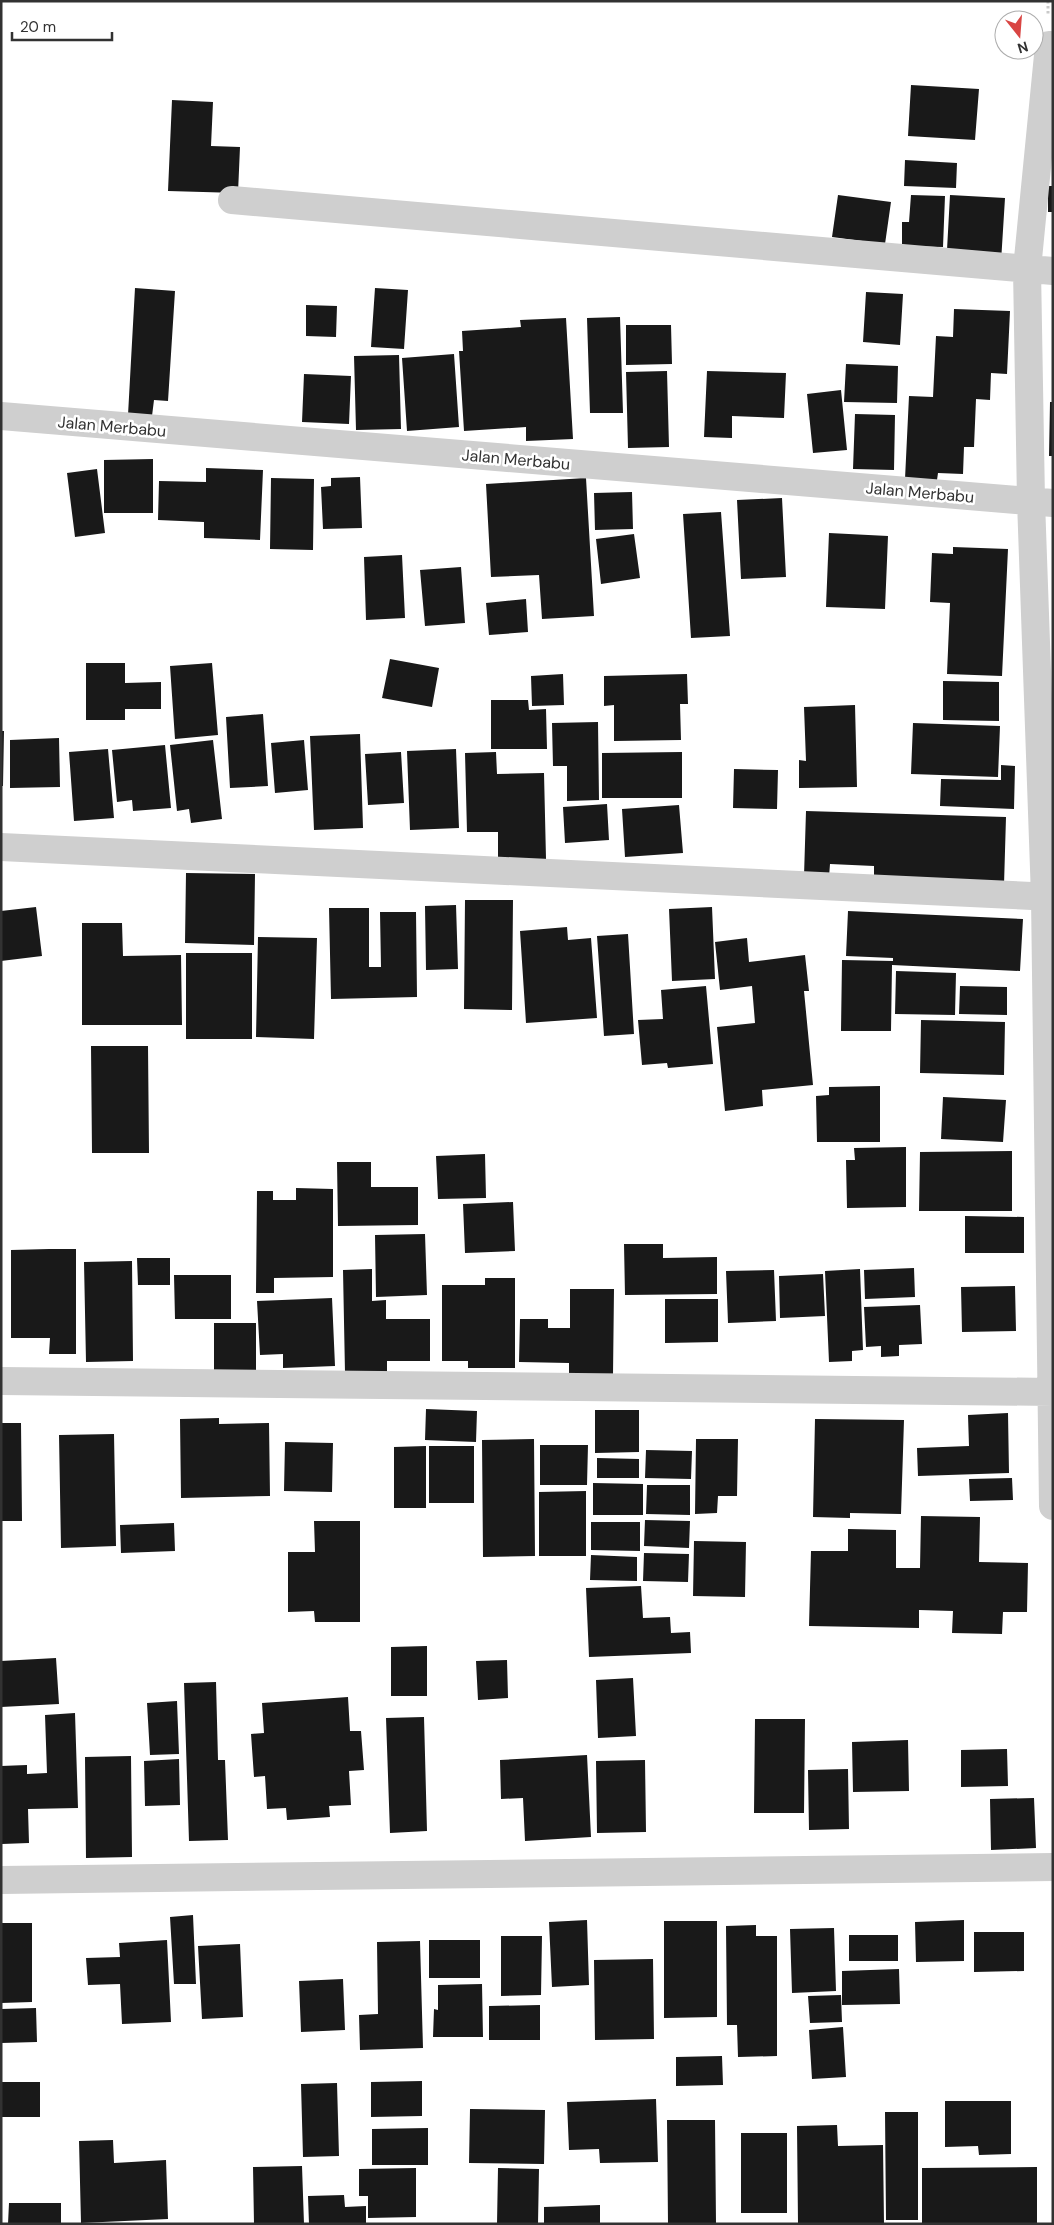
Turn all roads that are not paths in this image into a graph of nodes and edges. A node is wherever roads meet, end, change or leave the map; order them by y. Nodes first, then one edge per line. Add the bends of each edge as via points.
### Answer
1 (1049, 45) dead end
2 (232, 200) dead end
3 (1040, 270) edge
4 (1, 416) edge
5 (1042, 502) edge
6 (1, 847) edge
7 (1049, 897) edge
8 (1, 1381) edge
9 (1051, 1392) edge
10 (1053, 1506) edge
11 (1053, 1867) edge
12 (1, 1880) edge

1 - 3 street
2 - 3 street
3 - 5 street
4 - 5 street, Jalan Merbabu
5 - 7 street
6 - 7 street
7 - 9 street
8 - 9 street
9 - 10 street
11 - 12 street

